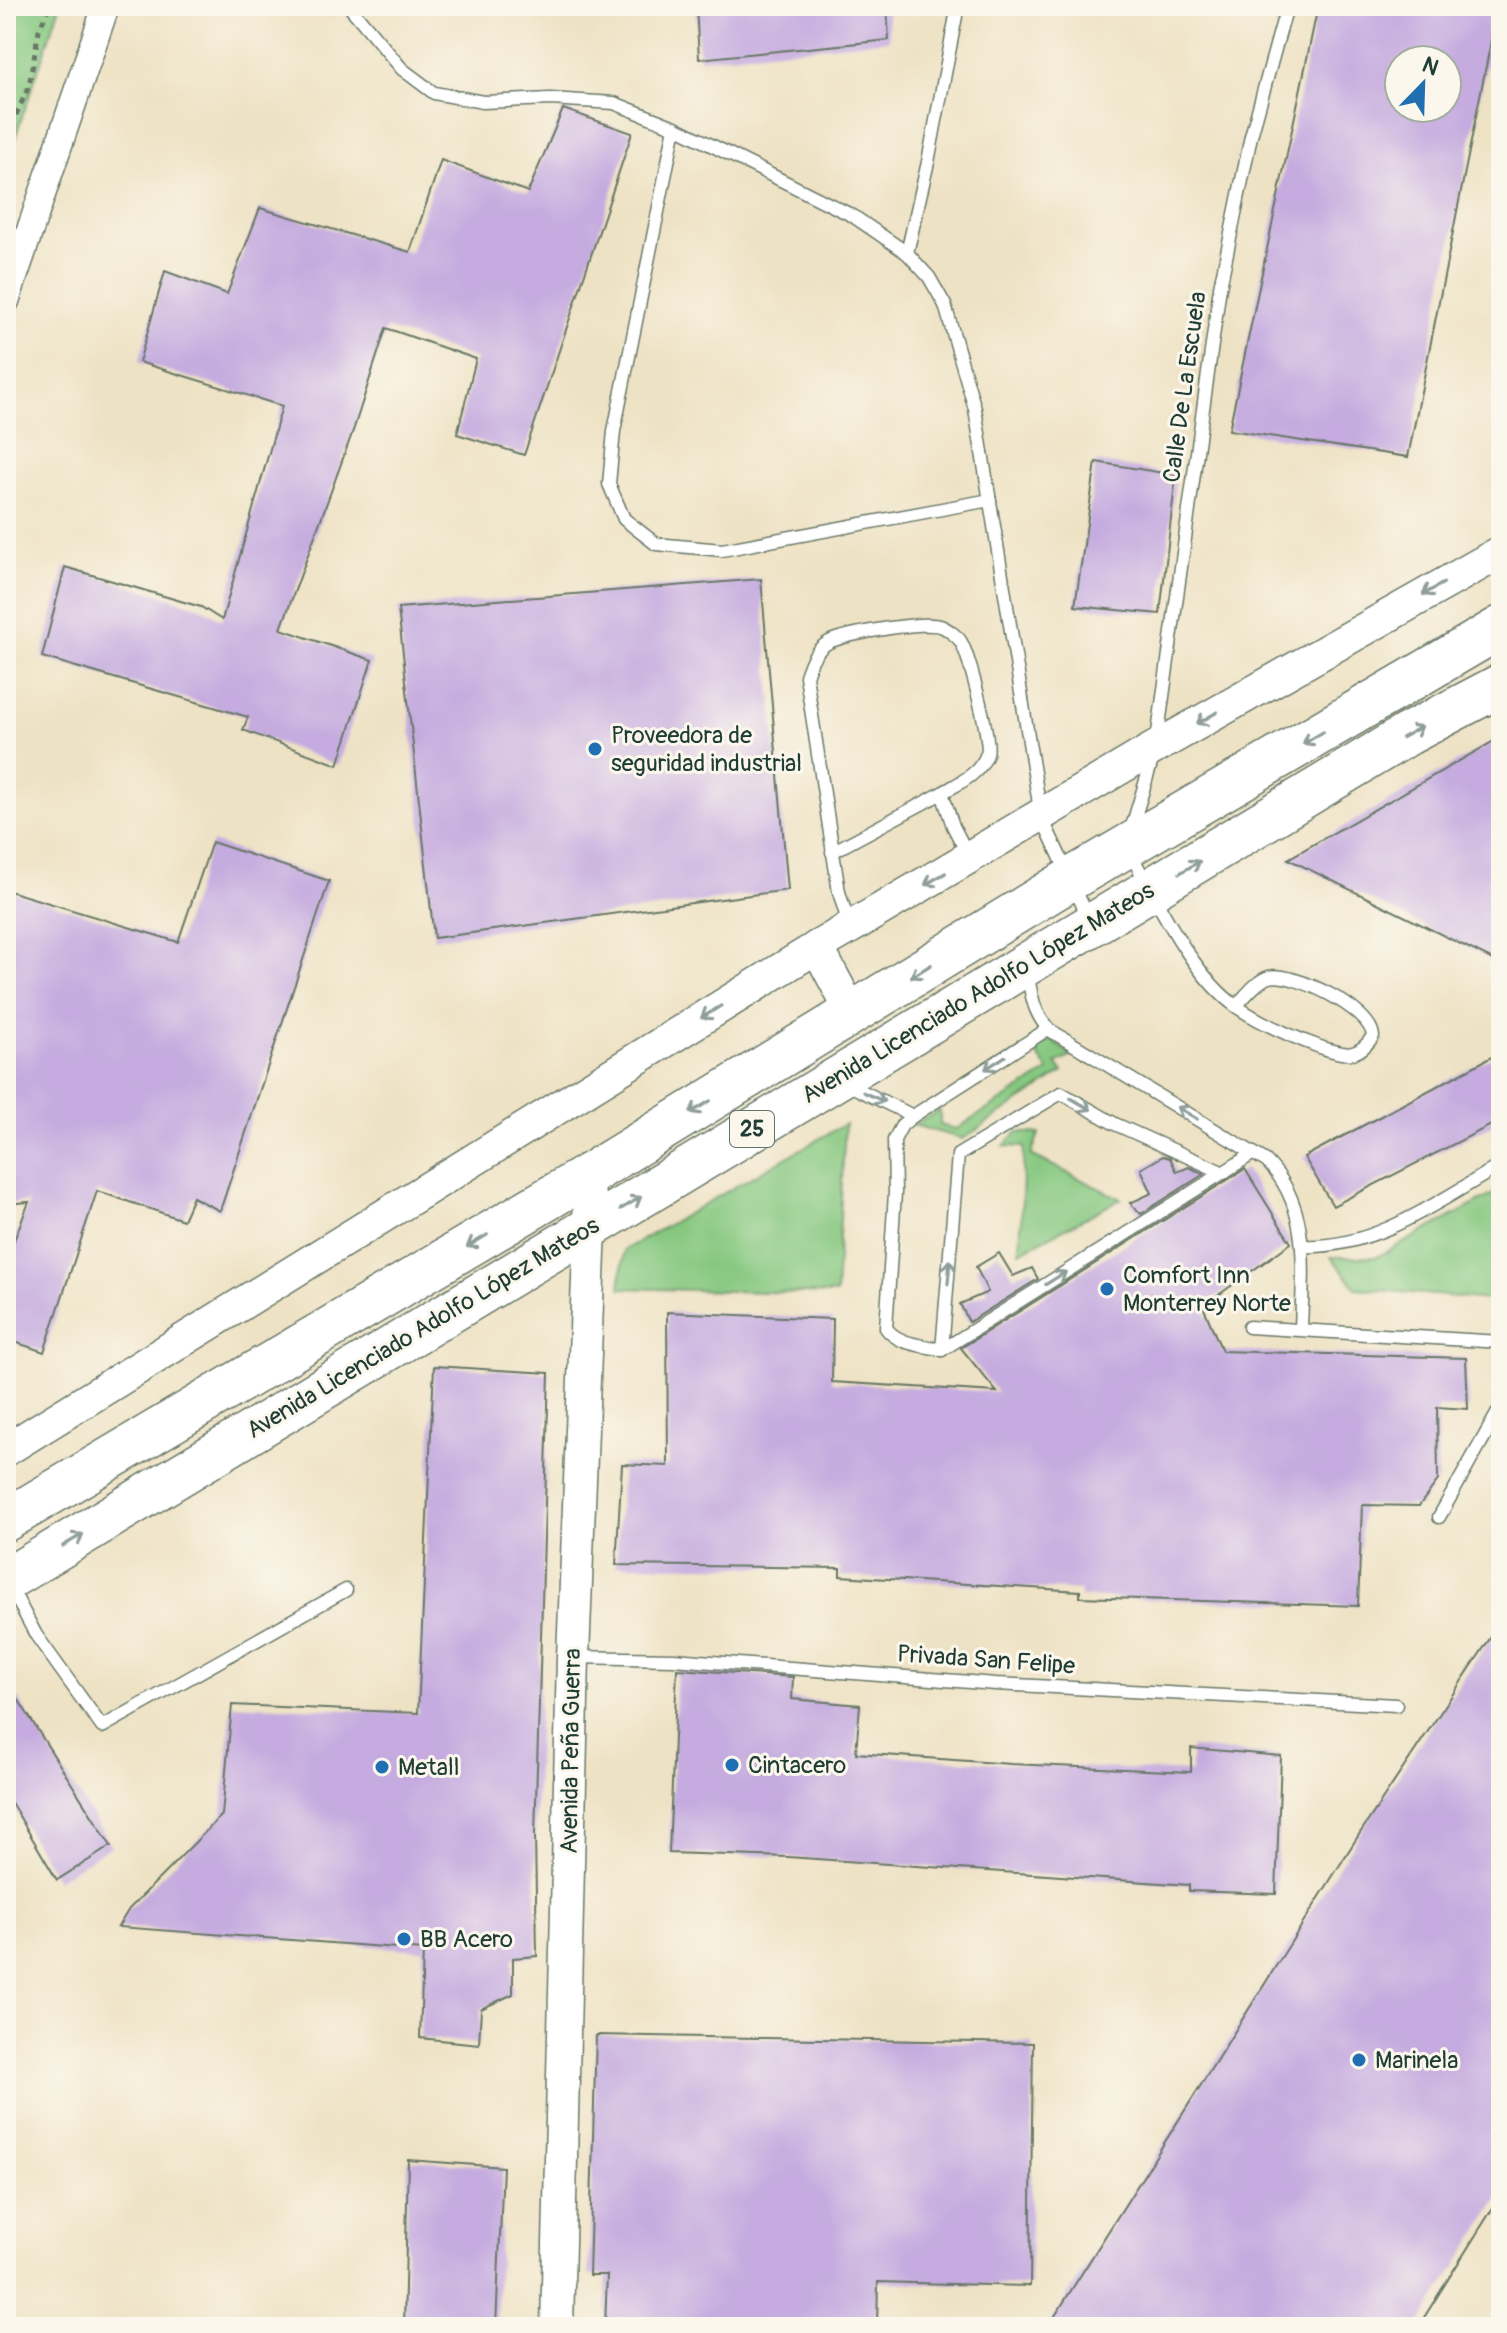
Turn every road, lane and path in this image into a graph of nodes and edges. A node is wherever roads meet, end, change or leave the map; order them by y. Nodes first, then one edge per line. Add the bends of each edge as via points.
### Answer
1 (49, 6) edge
2 (106, 6) edge
3 (349, 6) edge
4 (1287, 6) edge
5 (956, 16) dead end
6 (675, 127) junction
7 (6, 137) edge
8 (907, 253) junction
9 (6, 301) edge
10 (990, 500) junction
11 (1501, 552) edge
12 (1501, 627) edge
13 (1501, 685) edge
14 (1156, 747) junction
15 (942, 793) junction
16 (1041, 816) junction
17 (1127, 847) junction
18 (832, 852) junction
19 (970, 858) junction
20 (1071, 879) junction
21 (1151, 890) junction
22 (1091, 926) junction
23 (850, 928) junction
24 (817, 947) junction
25 (1025, 966) junction
26 (1236, 1006) junction
27 (852, 1013) junction
28 (1048, 1029) junction
29 (835, 1078) junction
30 (913, 1116) junction
31 (1254, 1153) junction
32 (1501, 1165) edge
33 (1224, 1173) junction
34 (588, 1175) junction
35 (590, 1228) junction
36 (1304, 1246) junction
37 (1249, 1327) dead end
38 (1301, 1328) junction
39 (1501, 1342) edge
40 (942, 1350) junction
41 (1501, 1407) edge
42 (6, 1450) edge
43 (1439, 1517) dead end
44 (6, 1520) edge
45 (6, 1580) edge
46 (346, 1590) dead end
47 (573, 1657) junction
48 (1396, 1705) dead end
49 (557, 2327) edge

1 - 7 path via 29,86
2 - 9 street
3 - 6 lane via 402,69 434,93 483,102 614,103
4 - 14 lane, Calle De La Escuela via 1251,136 1220,287
5 - 8 lane
6 - 8 lane via 853,216
6 - 10 lane via 614,431 609,484 624,519 656,544 722,550
8 - 10 lane via 945,305 975,409
10 - 16 lane
11 -> 14 street
12 -> 17 main road, Avenida Licenciado Adolfo López Mateos / 25
21 -> 13 main road, Avenida Licenciado Adolfo López Mateos / 25 via 1408,734
14 - 16 street
14 - 17 lane, Calle De La Escuela
15 - 18 lane
15 - 18 lane via 970,777 989,751 960,640 941,625 911,624 831,641 813,655 806,676
15 - 19 lane
16 - 19 street
16 - 20 lane
17 - 20 main road, Avenida Licenciado Adolfo López Mateos / 25
17 - 21 lane
18 - 23 lane
19 -> 23 street
20 - 22 lane
20 -> 27 main road, Avenida Licenciado Adolfo López Mateos / 25
21 - 22 main road, Avenida Licenciado Adolfo López Mateos / 25
21 - 26 lane via 1201,971
22 - 25 main road, Avenida Licenciado Adolfo López Mateos / 25
23 - 24 street
24 - 27 street
24 -> 42 street
25 - 28 lane via 1032,1002
25 - 29 main road, Avenida Licenciado Adolfo López Mateos / 25
26 - 26 lane via 1311,1044 1349,1055 1358,1053 1373,1036 1370,1023 1344,1002 1280,975 1262,979
27 -> 34 main road, Avenida Licenciado Adolfo López Mateos / 25
28 -> 30 lane
31 -> 28 lane
29 -> 30 lane
35 -> 29 main road, Avenida Licenciado Adolfo López Mateos / 25
30 - 40 lane via 894,1140 886,1328 902,1341
31 - 33 lane
31 - 36 lane via 1282,1181
32 - 36 lane via 1359,1241
40 -> 33 lane
40 -> 33 lane via 958,1155 1061,1093 1115,1124
34 - 35 street, Avenida Peña Guerra
34 -> 44 main road, Avenida Licenciado Adolfo López Mateos / 25
45 -> 35 main road, Avenida Licenciado Adolfo López Mateos / 25
35 - 47 street, Avenida Peña Guerra
36 - 38 lane
37 - 38 lane
38 - 39 lane
41 - 43 lane
45 - 46 lane via 36,1635 102,1727
47 - 48 lane, Privada San Felipe
47 - 49 street, Avenida Peña Guerra

